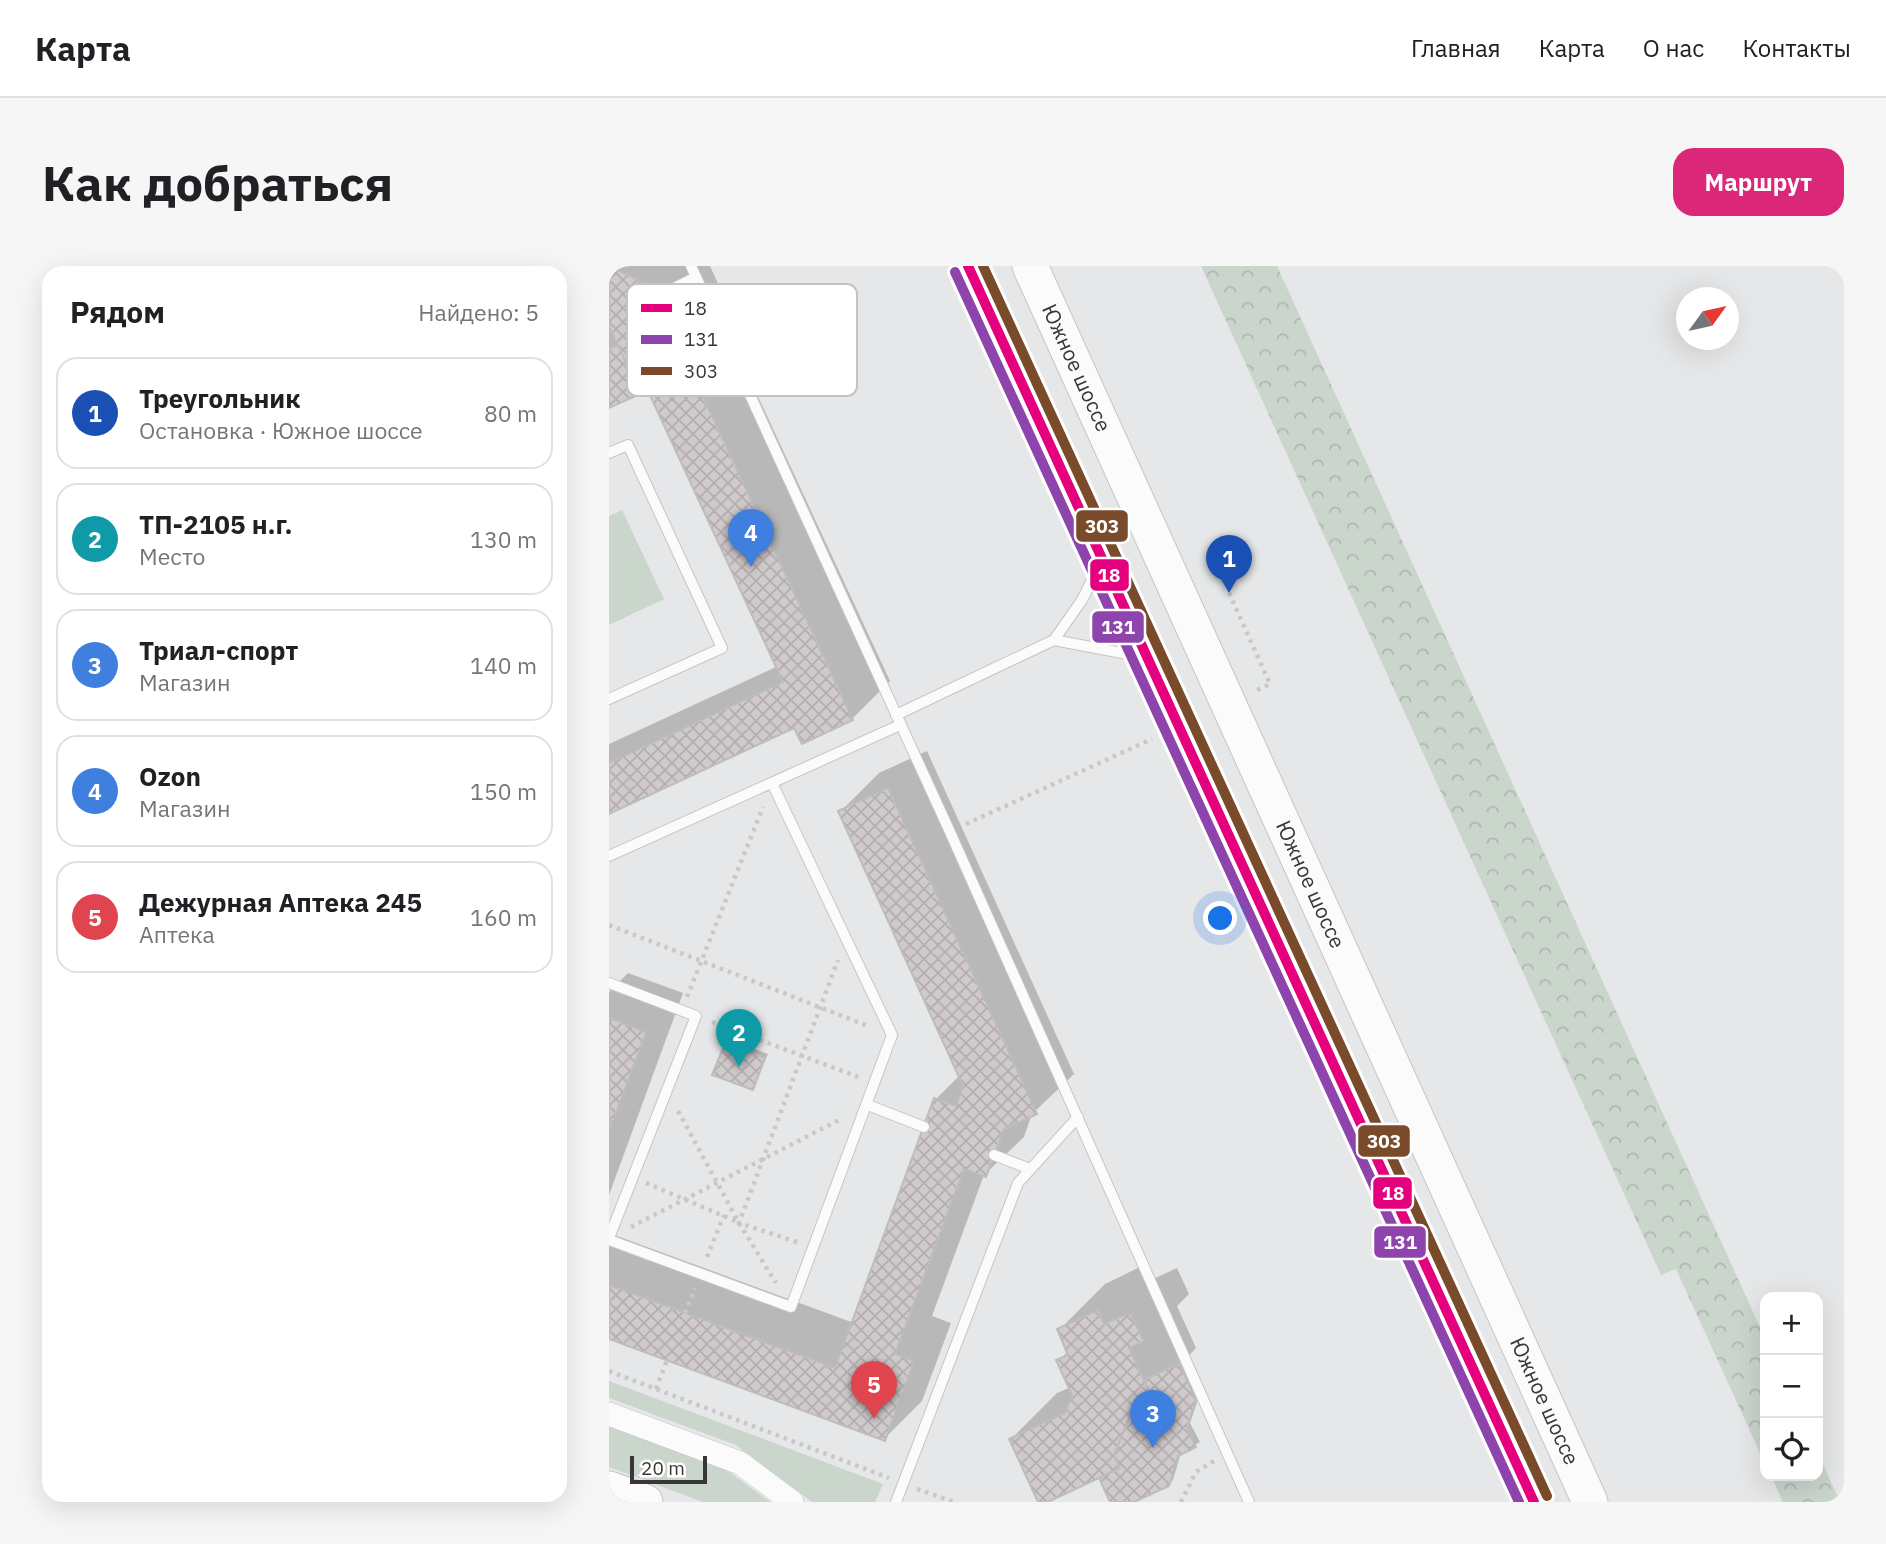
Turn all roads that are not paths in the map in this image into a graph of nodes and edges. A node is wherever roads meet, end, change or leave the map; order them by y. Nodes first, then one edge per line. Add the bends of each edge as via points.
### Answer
1 (691, 266) edge
2 (968, 266) edge
3 (1030, 266) edge
4 (696, 277) junction
5 (682, 284) edge
6 (699, 284) edge
7 (750, 396) edge
8 (609, 453) edge
9 (1102, 562) junction
10 (1055, 640) junction
11 (1145, 657) junction
12 (609, 699) edge
13 (898, 720) junction
14 (772, 783) junction
15 (609, 856) edge
16 (609, 983) edge
17 (868, 1105) junction
18 (1078, 1117) junction
19 (924, 1127) dead end
20 (994, 1155) dead end
21 (1030, 1169) junction
22 (613, 1237) edge
23 (609, 1414) edge
24 (609, 1489) edge
25 (645, 1502) edge
26 (792, 1502) edge
27 (896, 1502) edge
28 (1249, 1502) edge
29 (1534, 1502) edge
30 (1590, 1502) edge

1 - 4 lane
2 - 9 main road
3 - 30 main road, Южное шоссе
4 - 5 lane
4 - 6 lane
7 - 13 lane
8 - 12 lane via 628,444 722,648
9 - 10 lane
9 - 11 main road
10 - 11 lane
10 - 13 lane
11 - 29 main road
13 - 14 lane
13 - 18 lane
14 - 15 lane
14 - 17 lane via 892,1035
16 - 22 lane via 696,1016
17 - 19 lane
17 - 22 lane via 791,1307
18 - 21 lane
18 - 28 lane
20 - 21 lane
21 - 27 lane via 1018,1183
23 - 26 street via 740,1463
24 - 25 main road

